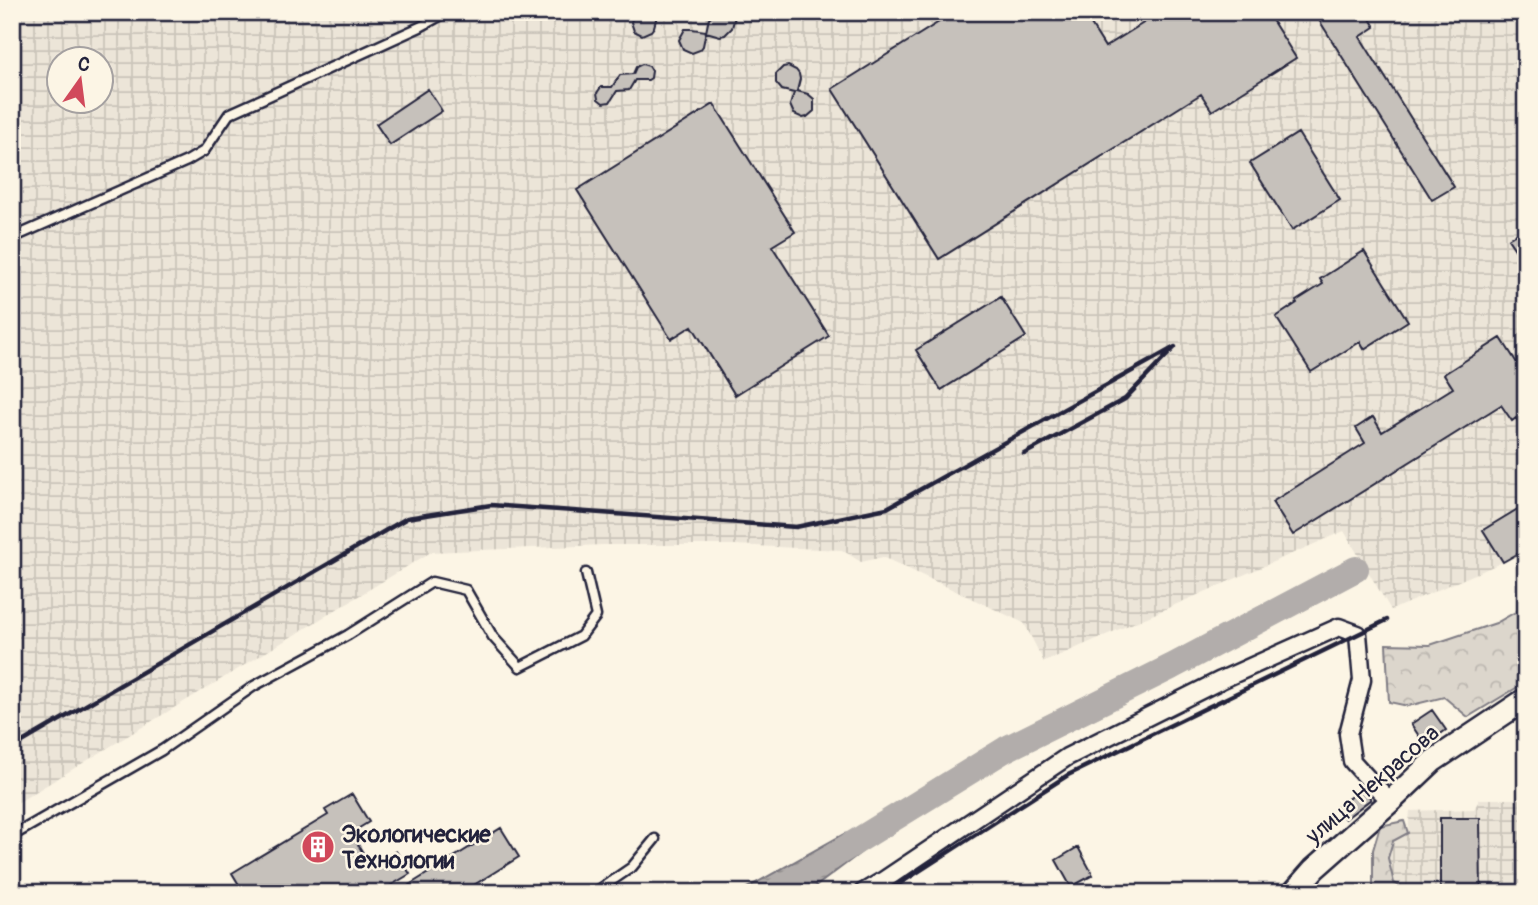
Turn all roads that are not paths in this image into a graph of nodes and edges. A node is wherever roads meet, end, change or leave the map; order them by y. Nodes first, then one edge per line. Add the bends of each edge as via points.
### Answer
1 (447, 12) edge
2 (12, 238) edge
3 (586, 573) dead end
4 (1526, 699) edge
5 (1391, 801) junction
6 (12, 835) edge
7 (655, 839) dead end
8 (594, 893) edge
9 (862, 893) edge
10 (1293, 893) edge

1 - 2 lane via 229,114 204,151 187,161
3 - 6 lane via 596,616 581,636 520,667 493,638 466,590 432,582 254,686 162,750
4 - 5 street, улица Некрасова via 1433,761
5 - 9 street via 1352,761 1348,734 1362,680 1358,634 1339,627 1067,757
5 - 10 street, улица Некрасова
7 - 8 lane via 632,867

